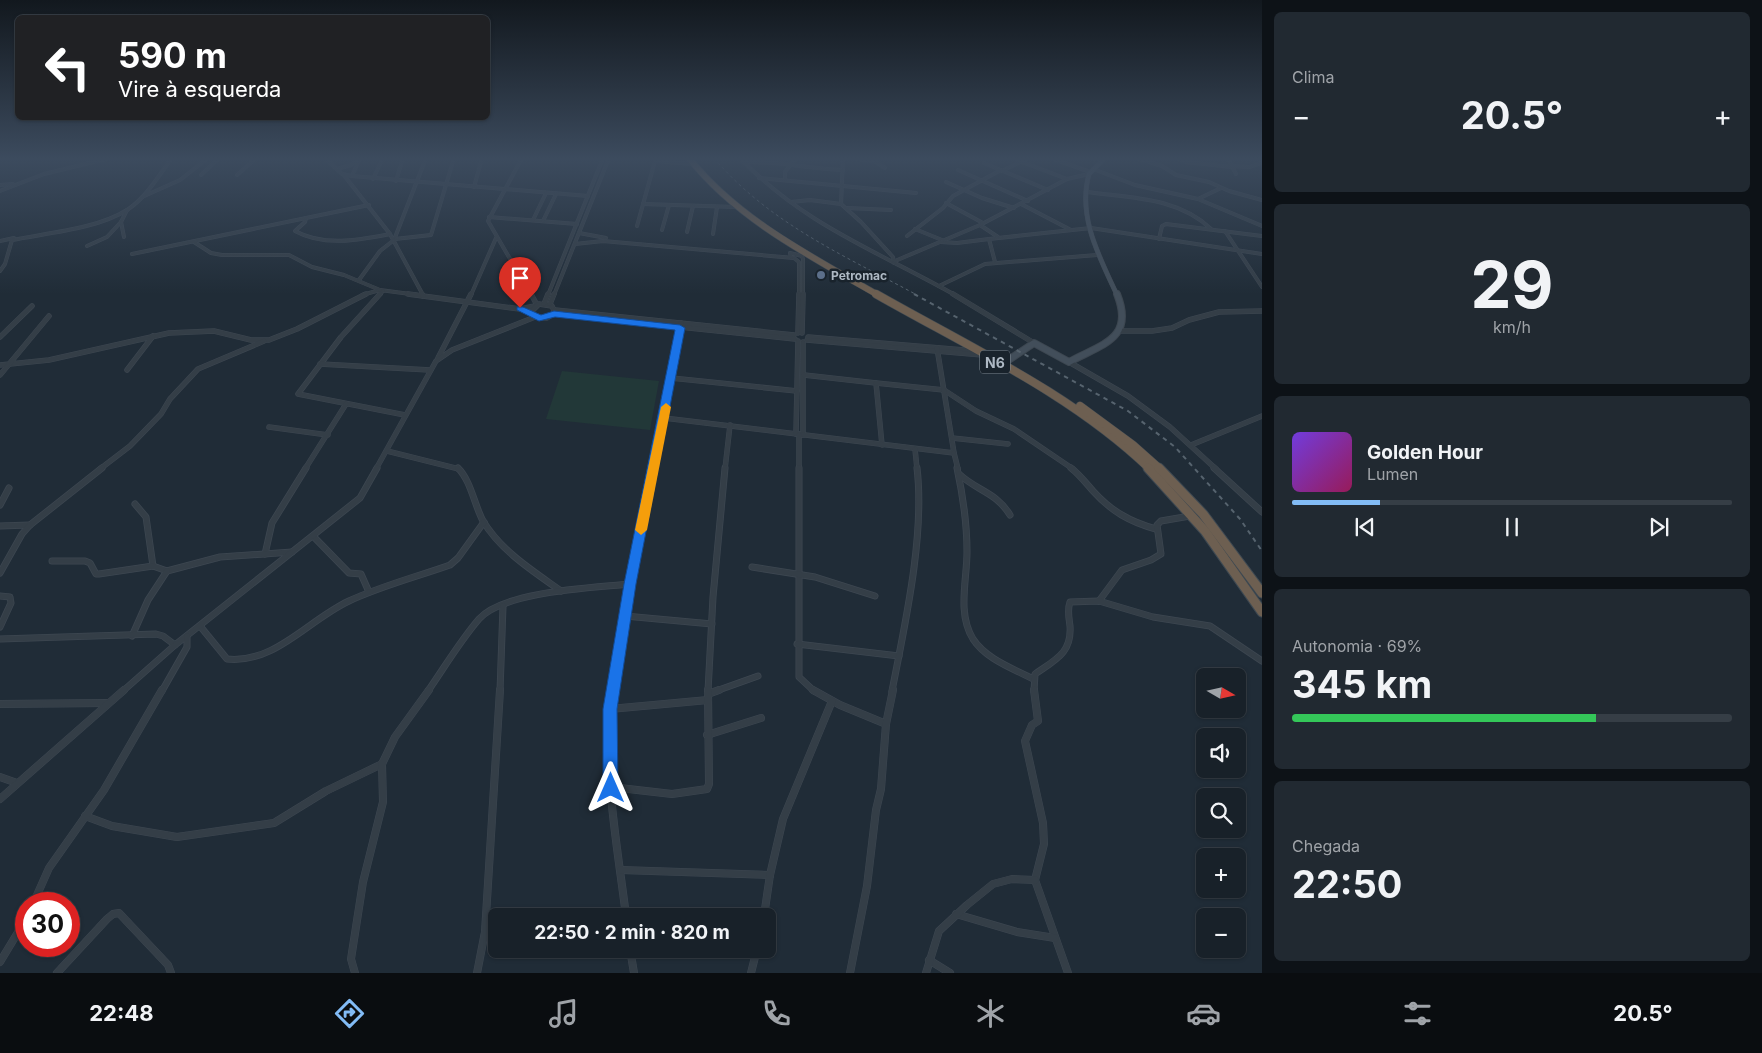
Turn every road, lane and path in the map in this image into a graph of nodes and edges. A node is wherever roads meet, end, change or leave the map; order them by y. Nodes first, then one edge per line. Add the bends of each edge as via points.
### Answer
1 (135, 203) edge
2 (409, 203) edge
3 (439, 203) edge
4 (497, 203) edge
5 (541, 203) edge
6 (551, 203) edge
7 (585, 203) edge
8 (591, 203) edge
9 (732, 203) edge
10 (742, 203) edge
11 (793, 203) edge
12 (836, 203) edge
13 (946, 203) joint
14 (1001, 203) edge
15 (1088, 203) edge
16 (1162, 203) edge
17 (1208, 203) edge
18 (369, 204) joint
19 (643, 204) joint
20 (841, 204) joint
21 (1021, 204) joint
22 (669, 205) junction
23 (693, 206) junction
24 (717, 207) junction
25 (736, 207) junction
26 (847, 208) junction
27 (1014, 208) junction
28 (127, 210) junction
29 (891, 210) dead end
30 (490, 216) junction
31 (306, 218) junction
32 (533, 220) junction
33 (543, 221) junction
34 (121, 222) junction
35 (577, 224) junction
36 (982, 224) junction
37 (637, 226) dead end
38 (1262, 226) edge
39 (1091, 228) junction
40 (915, 229) junction
41 (1211, 229) junction
42 (662, 230) dead end
43 (1071, 230) junction
44 (1225, 231) junction
45 (687, 232) dead end
46 (579, 233) junction
47 (390, 234) junction
48 (713, 234) dead end
49 (906, 236) dead end
50 (1262, 236) edge
51 (998, 237) junction
52 (17, 238) junction
53 (124, 238) dead end
54 (496, 238) junction
55 (989, 239) junction
56 (1159, 239) junction
57 (394, 240) junction
58 (0, 241) edge
59 (941, 241) junction
60 (194, 242) junction
61 (634, 242) junction
62 (575, 244) junction
63 (797, 245) junction
64 (87, 246) dead end
65 (1238, 250) junction
66 (132, 254) dead end
67 (1262, 254) edge
68 (791, 255) junction
69 (1097, 255) junction
70 (815, 256) junction
71 (797, 259) junction
72 (803, 260) junction
73 (895, 262) junction
74 (995, 262) junction
75 (0, 271) edge
76 (359, 280) junction
77 (939, 286) junction
78 (1262, 287) edge
79 (381, 290) junction
80 (423, 296) junction
81 (467, 303) junction
82 (544, 304) junction
83 (550, 304) junction
84 (32, 306) dead end
85 (536, 306) junction
86 (520, 308) junction
87 (1262, 311) edge
88 (555, 312) junction
89 (49, 316) dead end
90 (534, 316) junction
91 (681, 326) junction
92 (1121, 331) junction
93 (153, 335) junction
94 (0, 337) edge
95 (801, 338) junction
96 (266, 341) junction
97 (1034, 344) junction
98 (937, 350) junction
99 (980, 353) junction
100 (436, 361) junction
101 (1069, 362) junction
102 (1004, 363) junction
103 (320, 364) junction
104 (0, 365) edge
105 (9, 365) junction
106 (127, 370) dead end
107 (430, 370) junction
108 (0, 375) edge
109 (804, 375) junction
110 (671, 378) junction
111 (876, 383) junction
112 (944, 390) junction
113 (796, 392) junction
114 (346, 404) junction
115 (405, 415) junction
116 (1262, 416) edge
117 (664, 418) junction
118 (730, 425) junction
119 (269, 427) dead end
120 (328, 435) junction
121 (800, 435) junction
122 (952, 438) junction
123 (1008, 444) dead end
124 (882, 445) junction
125 (1191, 445) junction
126 (915, 449) junction
127 (387, 452) junction
128 (954, 453) junction
129 (959, 473) junction
130 (9, 488) dead end
131 (135, 504) dead end
132 (0, 505) edge
133 (1262, 512) edge
134 (1010, 515) dead end
135 (1193, 515) junction
136 (484, 522) junction
137 (30, 525) junction
138 (0, 526) edge
139 (1156, 529) junction
140 (313, 536) junction
141 (292, 552) junction
142 (265, 554) junction
143 (52, 561) dead end
144 (153, 566) junction
145 (752, 567) dead end
146 (167, 571) junction
147 (0, 573) edge
148 (797, 573) junction
149 (630, 584) junction
150 (561, 591) junction
151 (369, 592) junction
152 (1262, 593) edge
153 (0, 596) edge
154 (875, 596) dead end
155 (1099, 601) junction
156 (503, 606) junction
157 (1262, 612) edge
158 (625, 616) junction
159 (712, 624) junction
160 (200, 626) junction
161 (0, 627) edge
162 (132, 636) junction
163 (187, 636) junction
164 (0, 639) edge
165 (797, 644) junction
166 (175, 645) junction
167 (899, 656) junction
168 (1262, 661) edge
169 (758, 676) dead end
170 (1033, 680) junction
171 (708, 697) junction
172 (832, 701) junction
173 (108, 703) junction
174 (0, 704) edge
175 (610, 709) junction
176 (761, 718) dead end
177 (886, 724) junction
178 (707, 735) junction
179 (382, 764) junction
180 (0, 778) edge
181 (17, 783) junction
182 (611, 788) junction
183 (0, 799) edge
184 (85, 816) junction
185 (620, 870) junction
186 (770, 875) junction
187 (1036, 880) junction
188 (38, 892) edge
189 (625, 908) edge
190 (765, 908) edge
191 (956, 914) junction
192 (485, 932) junction
193 (488, 932) edge
194 (15, 937) edge
195 (1055, 938) junction
196 (632, 958) edge
197 (755, 958) edge
198 (929, 960) junction
199 (0, 962) edge
200 (57, 973) edge
201 (170, 973) edge
202 (355, 973) edge
203 (477, 973) edge
204 (634, 973) edge
205 (640, 973) edge
206 (751, 973) edge
207 (850, 973) edge
208 (926, 973) edge
209 (950, 973) edge
210 (1068, 973) edge

1 - 28 street
2 - 57 street
3 - 57 street via 429,236
4 - 30 street
5 - 32 street
6 - 33 street
7 - 35 street
8 - 46 street
9 - 25 highway, N6
10 - 102 highway, N6
11 - 73 street via 819,223
12 - 20 street
13 - 36 street
13 - 40 street
14 - 27 street
15 - 39 street
16 - 41 street via 1198,215
17 - 38 street
18 - 31 street
18 - 47 street
19 - 22 street
19 - 37 street
20 - 26 street
21 - 27 street
21 - 43 street
22 - 23 street
22 - 42 street
23 - 24 street
23 - 45 street
24 - 25 street
24 - 48 street
25 - 63 highway, N6
26 - 29 street
26 - 73 street
27 - 36 street
28 - 34 street
28 - 52 street via 103,221
30 - 32 street
30 - 54 street via 488,220
31 - 47 street via 295,231 325,240 355,240
31 - 60 street
32 - 33 street
33 - 35 street
34 - 53 street
34 - 64 street via 107,237
35 - 82 street
36 - 51 street
36 - 59 street
39 - 43 street
39 - 56 street
39 - 69 street
40 - 49 street
40 - 59 street
41 - 44 street
41 - 56 street via 1166,224 1162,226
43 - 51 street
44 - 50 street
44 - 65 street
46 - 61 street
46 - 62 street
47 - 57 street
51 - 55 street
52 - 58 street
52 - 75 street via 9,244 8,258
54 - 81 street
54 - 85 street
55 - 59 street via 957,243
55 - 74 street
56 - 65 street
57 - 76 street via 380,251
57 - 80 street
59 - 73 street
60 - 66 street
60 - 76 street via 210,253 290,255 312,267
61 - 62 street
61 - 68 street
62 - 83 street
63 - 68 street
63 - 70 highway, N6
65 - 67 street
65 - 78 street
68 - 71 street
68 - 72 street via 798,254
69 - 74 street
69 - 92 street via 1119,300 1123,316
70 - 72 street
70 - 99 highway, N6
71 - 72 street
71 - 95 street
72 - 95 street
73 - 77 street
74 - 77 street via 978,265
76 - 79 street
77 - 97 street
79 - 80 street
79 - 96 street via 361,295
79 - 103 street
80 - 81 street
81 - 86 street
81 - 100 street
82 - 83 street
82 - 85 street
83 - 88 street
84 - 94 street
85 - 86 street
85 - 90 street via 532,309
86 - 90 street
87 - 92 street via 1219,312 1172,328
88 - 90 street via 548,318
88 - 91 street
89 - 105 street
90 - 100 street via 452,350
91 - 95 street
91 - 110 street
92 - 101 street
93 - 96 street via 209,331
93 - 105 street via 46,362
93 - 106 street
95 - 98 street
95 - 109 street
95 - 113 street
96 - 137 street via 198,369 170,399 162,414 130,446
97 - 101 street
97 - 102 street
98 - 99 street
98 - 99 street
98 - 112 street
99 - 102 highway, N6
100 - 107 street
101 - 125 street via 1128,396
102 - 135 highway, N6 via 1116,439 1168,486
102 - 152 highway, N6 via 1099,418 1165,472 1219,532
103 - 107 street
103 - 114 street via 298,394
104 - 105 street
105 - 108 street
107 - 115 street
109 - 111 street
109 - 121 street
110 - 113 street
110 - 117 street
111 - 112 street
111 - 124 street
112 - 122 street
112 - 139 street via 976,411 1014,429 1074,470 1120,516
113 - 121 street
114 - 115 street
114 - 120 street
115 - 127 street
116 - 125 street
117 - 118 street
117 - 149 street
118 - 121 street
118 - 159 street
119 - 120 street
120 - 142 street via 272,523
121 - 124 street
121 - 148 street
122 - 123 street
122 - 128 street
124 - 126 street
125 - 133 street
126 - 128 street
126 - 167 street via 920,494
127 - 136 street via 458,468
127 - 140 street via 360,498
128 - 129 street
129 - 134 street via 968,482 1001,500
129 - 170 street via 967,550 965,615 970,633 990,656
130 - 132 street
131 - 144 street via 146,517
135 - 139 street via 1161,521
135 - 157 highway, N6 via 1232,565
136 - 150 street via 508,551
136 - 151 street via 450,565
137 - 138 street
137 - 147 street
139 - 155 street via 1161,554 1118,574 1105,597
140 - 141 street
140 - 151 street via 349,573 361,574
141 - 142 street
141 - 160 street
142 - 146 street via 220,558
143 - 144 street via 84,561 96,574
144 - 146 street
145 - 148 street
146 - 162 street via 148,600
148 - 154 street via 843,583
148 - 165 street
149 - 150 street
149 - 158 street
150 - 156 street
151 - 160 street via 333,609 279,647 239,661 223,657
153 - 161 street via 10,597 11,603
155 - 168 street via 1146,615 1210,626
155 - 170 street via 1070,602 1071,638 1063,654 1041,668
156 - 179 street via 480,618 394,737
156 - 192 street via 499,738
158 - 159 street
158 - 175 street
159 - 171 street
160 - 163 street
162 - 164 street
162 - 166 street via 160,635
163 - 166 street
163 - 184 street via 187,647 179,663 104,790
165 - 167 street
165 - 172 street via 799,677
166 - 173 street
167 - 177 street
169 - 171 street
170 - 187 street via 1040,712 1038,721 1032,725 1024,741 1043,823 1044,844
171 - 175 street
171 - 178 street
172 - 177 street
172 - 186 street via 783,819
173 - 174 street
173 - 181 street
175 - 182 street
176 - 178 street
177 - 207 street via 881,789 867,886
178 - 182 street via 707,789 676,794
179 - 184 street via 349,778 274,823 158,836 112,826
179 - 202 street via 383,802 363,882 351,959
180 - 181 street
181 - 183 street
182 - 185 street
184 - 188 street via 49,868
185 - 186 street
185 - 189 street
186 - 190 street
187 - 191 street via 1012,879 993,884
187 - 195 street
191 - 195 street
191 - 198 street via 939,931
192 - 193 street
192 - 203 street
194 - 199 street
195 - 210 street
196 - 204 street
197 - 206 street
198 - 208 street
198 - 209 street
200 - 201 street via 107,919 119,913 168,965
204 - 205 street

